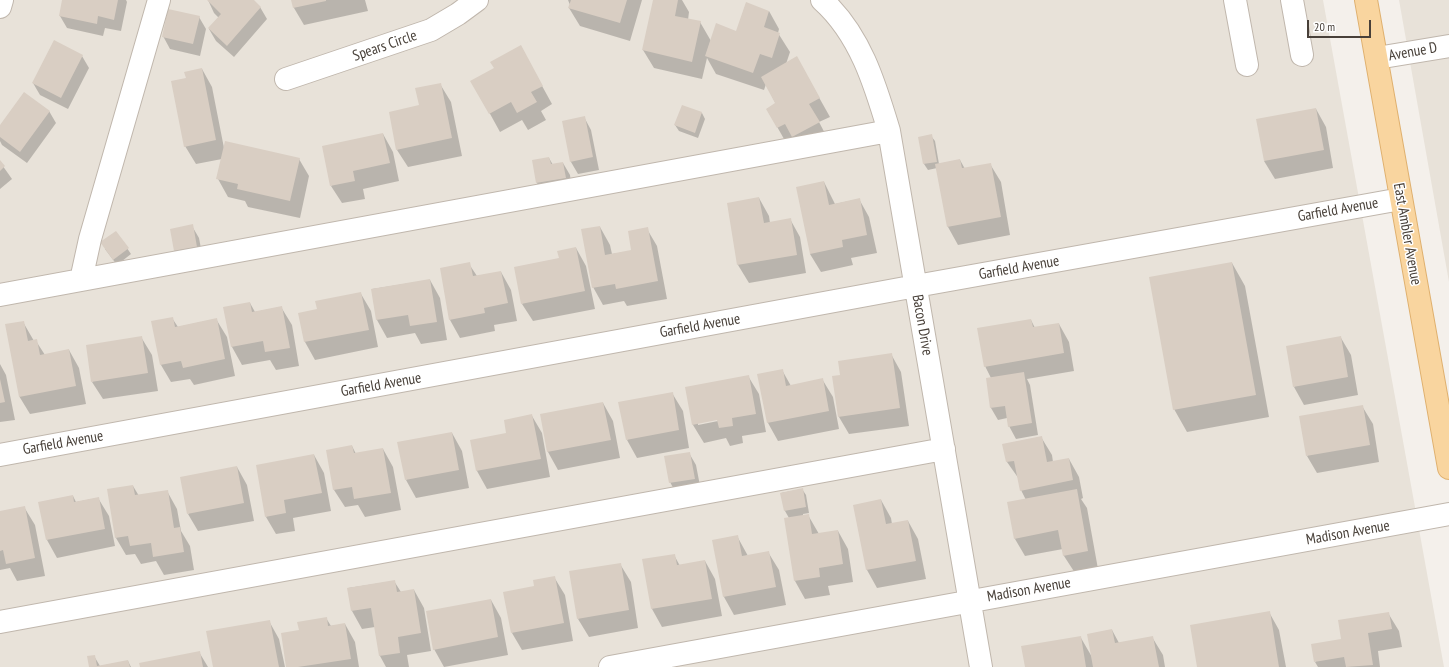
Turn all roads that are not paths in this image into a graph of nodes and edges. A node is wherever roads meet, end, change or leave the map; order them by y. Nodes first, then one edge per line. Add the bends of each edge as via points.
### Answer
1 (2, 0) edge
2 (159, 0) edge
3 (477, 0) edge
4 (822, 0) edge
5 (1235, 0) edge
6 (1292, 0) edge
7 (1366, 0) edge
8 (0, 7) edge
9 (1449, 46) edge
10 (1302, 55) dead end
11 (1376, 58) junction
12 (1247, 66) dead end
13 (286, 79) dead end
14 (889, 131) junction
15 (1401, 199) junction
16 (81, 280) junction
17 (916, 286) junction
18 (0, 295) edge
19 (944, 449) junction
20 (0, 455) edge
21 (1449, 468) edge
22 (1449, 514) edge
23 (969, 601) junction
24 (0, 622) edge
25 (610, 667) edge
26 (980, 667) edge

1 - 8 street
2 - 16 street via 90,240
3 - 13 street, Spears Circle via 431,30
4 - 14 street, Bacon Drive via 832,9 863,54
5 - 12 street
6 - 10 street
7 - 11 main road, East Ambler Avenue
9 - 11 street, Avenue D
11 - 15 main road, East Ambler Avenue
14 - 16 street
14 - 17 street, Bacon Drive
15 - 17 street, Garfield Avenue
15 - 21 main road, East Ambler Avenue
16 - 18 street
17 - 19 street, Bacon Drive
17 - 20 street, Garfield Avenue
19 - 23 street, Bacon Drive
19 - 24 street
22 - 23 street, Madison Avenue
23 - 25 street, Madison Avenue
23 - 26 street, Bacon Drive

